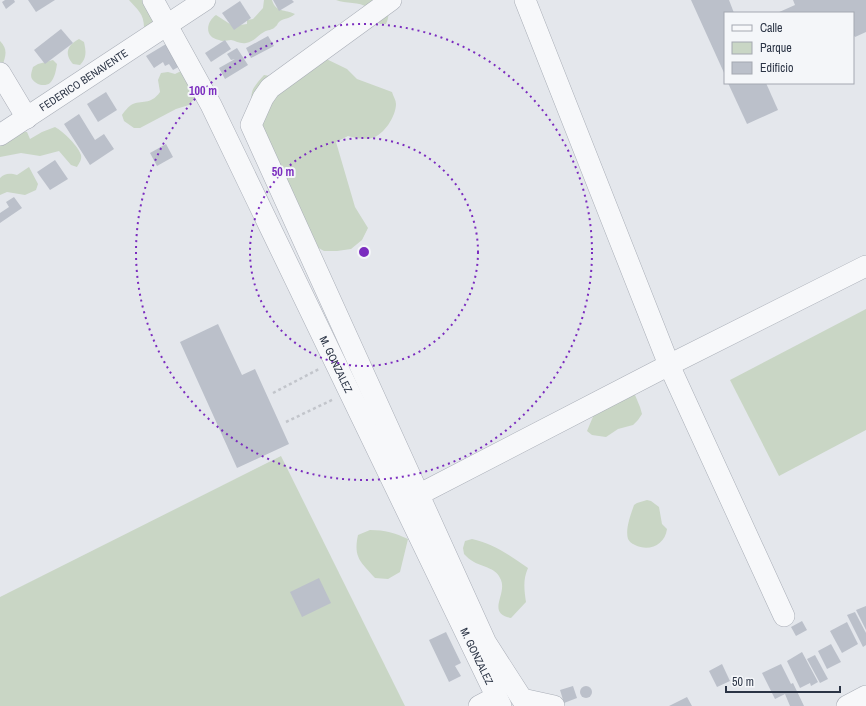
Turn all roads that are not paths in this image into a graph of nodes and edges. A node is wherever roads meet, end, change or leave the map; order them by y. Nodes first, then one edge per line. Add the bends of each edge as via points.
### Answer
1 (153, 0) edge
2 (205, 0) edge
3 (391, 0) edge
4 (525, 0) edge
5 (167, 26) junction
6 (0, 73) edge
7 (27, 118) junction
8 (0, 135) edge
9 (866, 256) edge
10 (866, 266) edge
11 (669, 365) junction
12 (418, 495) junction
13 (784, 616) dead end
14 (866, 696) edge
15 (492, 703) edge
16 (554, 706) edge
17 (847, 706) edge

1 - 5 street, M. GONZALEZ
2 - 5 street, FEDERICO BENAVENTE
3 - 12 street via 270,88 251,125
4 - 11 street
5 - 7 street, FEDERICO BENAVENTE
5 - 15 street, M. GONZALEZ via 211,105
6 - 7 street
7 - 8 street, FEDERICO BENAVENTE
9 - 11 street
10 - 11 street
11 - 12 street
11 - 13 street
12 - 16 street via 486,643 522,699
14 - 17 street

